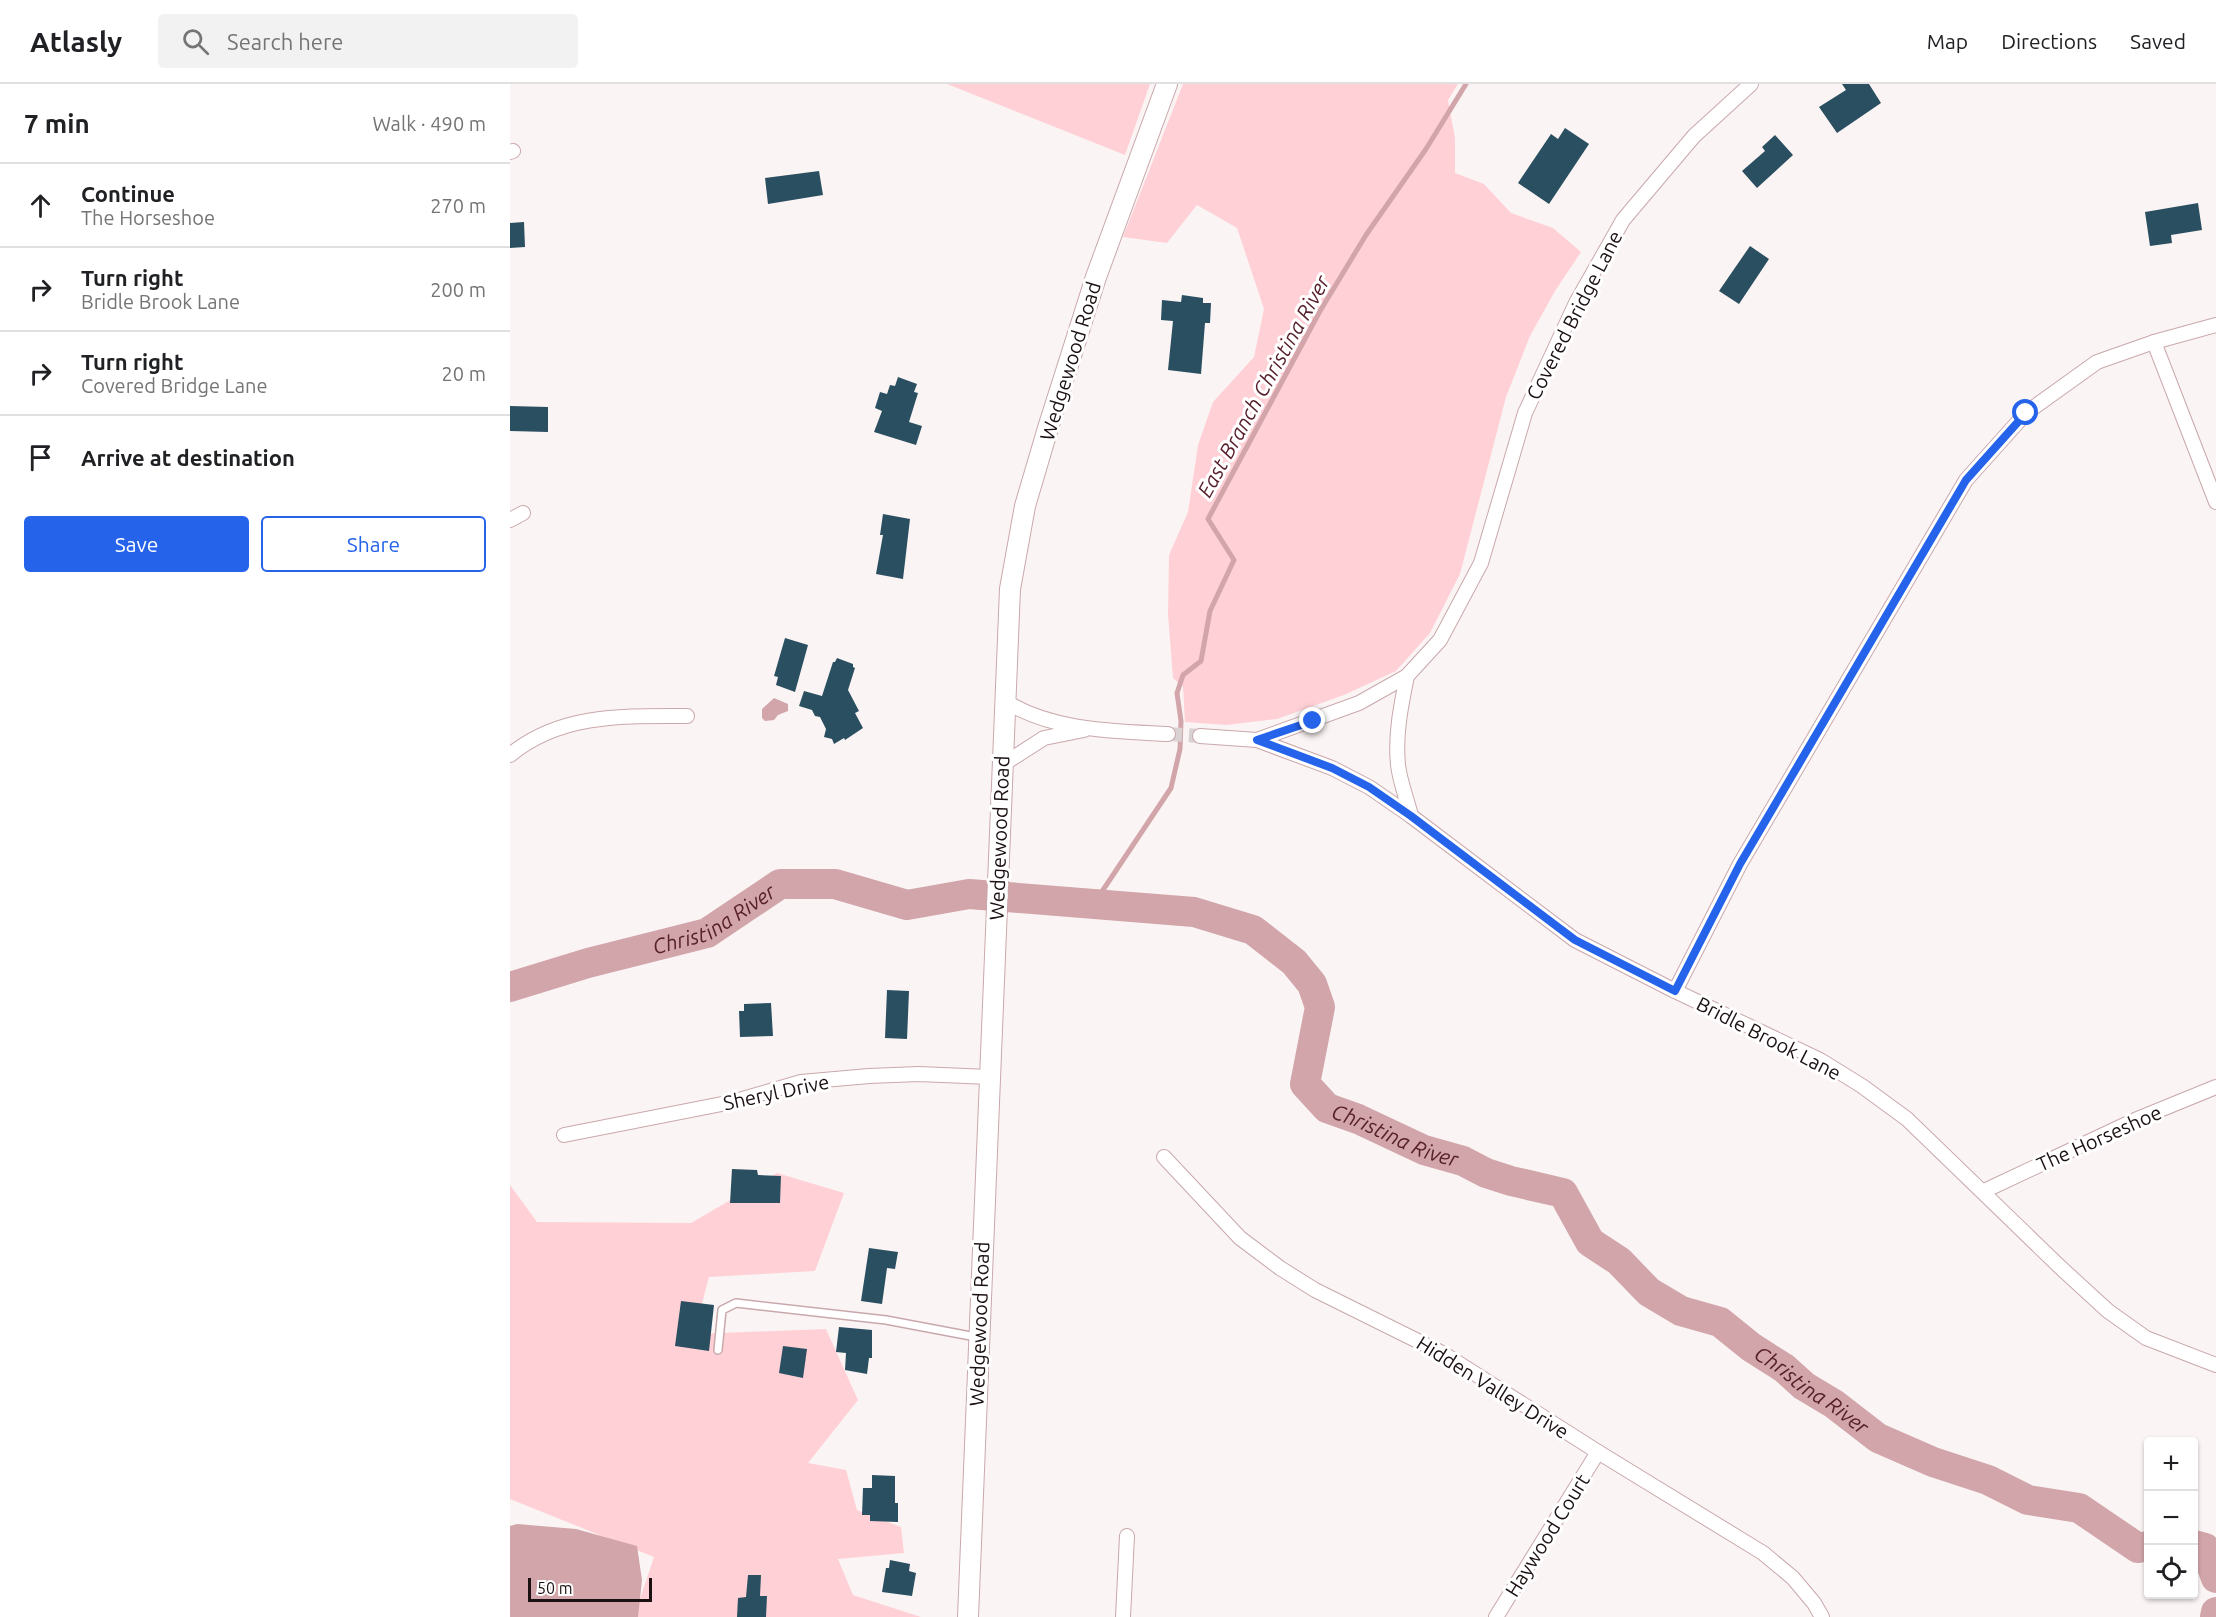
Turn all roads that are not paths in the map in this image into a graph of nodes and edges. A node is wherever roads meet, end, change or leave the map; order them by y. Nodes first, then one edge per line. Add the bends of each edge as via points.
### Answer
1 (1167, 84) edge
2 (1751, 84) edge
3 (2216, 325) edge
4 (2154, 342) junction
5 (2216, 502) edge
6 (523, 513) dead end
7 (510, 520) edge
8 (1407, 676) junction
9 (1005, 701) junction
10 (687, 716) dead end
11 (1088, 729) junction
12 (1168, 734) tunnel mouth
13 (1200, 736) tunnel mouth
14 (1257, 740) junction
15 (512, 747) edge
16 (1002, 765) junction
17 (1411, 816) junction
18 (1675, 991) junction
19 (989, 1077) junction
20 (2216, 1087) edge
21 (564, 1135) dead end
22 (1164, 1157) dead end
23 (1984, 1191) junction
24 (979, 1337) junction
25 (718, 1350) dead end
26 (2216, 1365) edge
27 (1598, 1452) junction
28 (1127, 1536) dead end
29 (968, 1617) edge
30 (1123, 1617) edge
31 (1496, 1617) edge
32 (1822, 1617) edge

1 - 9 street, Wedgewood Road via 1096,277 1025,506 1010,589
2 - 8 street, Covered Bridge Lane via 1694,136 1623,220 1576,303 1525,413 1481,563 1440,640
3 - 4 street
4 - 5 street
4 - 18 street via 2097,362 2026,413 1966,480 1740,864
6 - 7 street
8 - 14 street, Covered Bridge Lane via 1359,703
8 - 17 street via 1397,742 1398,766
9 - 11 street via 1021,711
9 - 16 street, Wedgewood Road
10 - 15 street via 597,718 558,727
11 - 12 street
11 - 16 street via 1044,738
13 - 14 street, Covered Bridge Lane
14 - 17 street, Bridle Brook Lane via 1332,768
16 - 19 street, Wedgewood Road
17 - 18 street, Bridle Brook Lane via 1575,940
18 - 23 street, Bridle Brook Lane via 1820,1060 1862,1086 1907,1119
19 - 21 street, Sheryl Drive via 889,1075 801,1082 732,1102
19 - 24 street, Wedgewood Road
20 - 23 street, The Horseshoe via 2135,1120
22 - 27 street, Hidden Valley Drive via 1240,1238 1280,1269 1444,1354
23 - 26 street, Bridle Brook Lane via 2108,1311 2146,1338
24 - 25 lane via 886,1320 736,1303 722,1310
24 - 29 street, Wedgewood Road
27 - 31 street, Haywood Court
27 - 32 street, Hidden Valley Drive via 1763,1552 1815,1602
28 - 30 street

